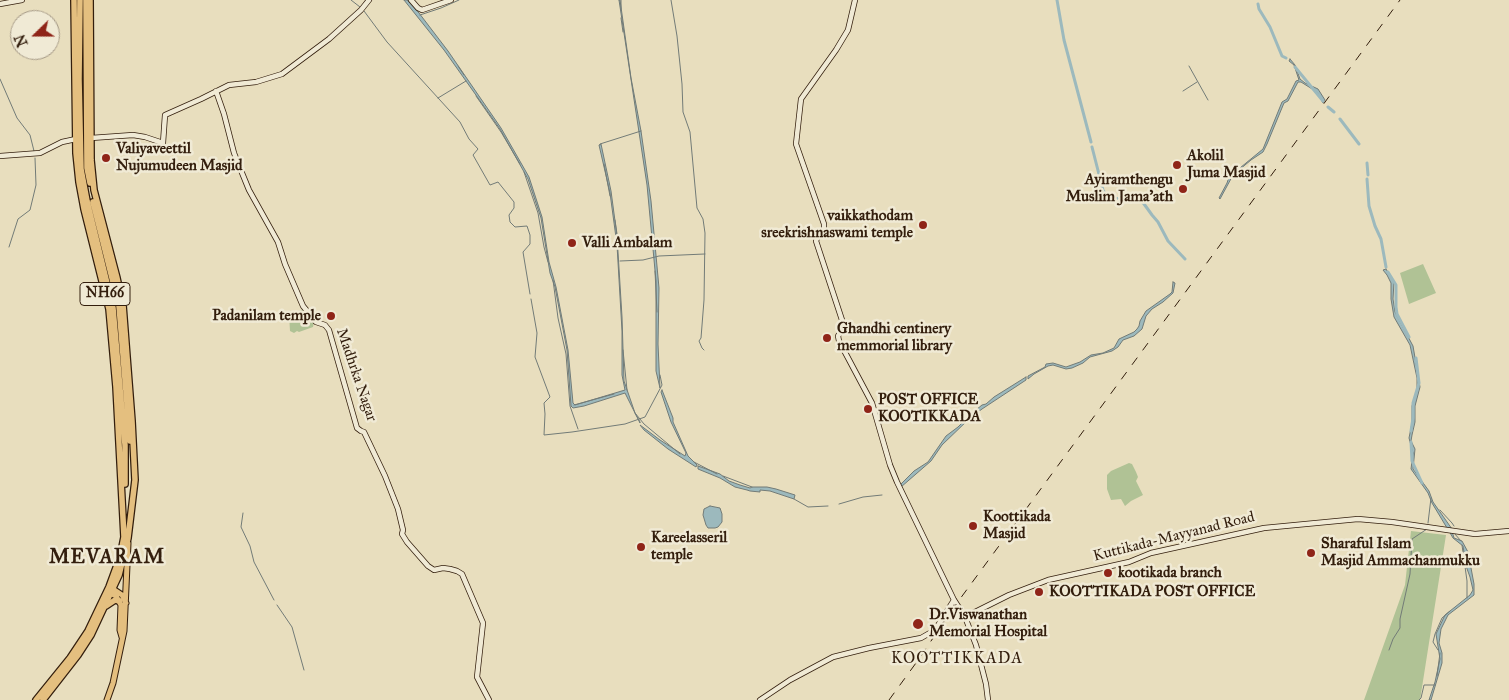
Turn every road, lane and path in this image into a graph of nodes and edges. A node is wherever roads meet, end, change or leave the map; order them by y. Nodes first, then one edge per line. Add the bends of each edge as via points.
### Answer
1 (22, 0) edge
2 (74, 0) edge
3 (80, 0) edge
4 (86, 0) edge
5 (90, 0) edge
6 (369, 0) edge
7 (411, 0) edge
8 (451, 0) edge
9 (855, 0) edge
10 (0, 4) edge
11 (216, 91) junction
12 (91, 138) junction
13 (76, 139) junction
14 (0, 156) edge
15 (133, 496) junction
16 (122, 499) junction
17 (1509, 531) edge
18 (128, 538) junction
19 (110, 591) junction
20 (954, 600) junction
21 (123, 603) junction
22 (105, 608) junction
23 (965, 617) junction
24 (36, 700) edge
25 (43, 700) edge
26 (107, 700) edge
27 (489, 700) edge
28 (760, 700) edge
29 (988, 700) edge

1 - 10 main road
2 - 13 highway, NH66
3 - 16 highway via 81,168 113,308 125,445 126,479
4 - 15 highway via 87,168 119,306
5 - 12 highway, NH66
6 - 11 main road via 329,38 282,74 256,82 229,85
7 - 8 main road via 422,10
9 - 20 main road via 847,33 801,99 796,142 824,224 824,231 816,241 843,323 839,341 872,403 897,482
11 - 12 main road via 165,115 163,143 133,135
11 - 27 main road, Madhrka Nagar via 240,168 278,242 303,306 316,322 328,330 357,428 364,432 385,476 398,509 402,534 434,570 447,568 462,574 483,623 477,677
12 - 15 highway, NH66 via 94,190 123,305 132,421
13 - 14 main road via 36,154
13 - 16 highway, NH66 via 79,182 109,309
15 - 18 highway, NH66
16 - 19 highway, NH66 via 123,543
17 - 23 main road, Kuttikada-Mayyanad Road via 1476,534 1358,519 1264,528 1048,580
18 - 19 highway, NH66 via 119,575
18 - 21 main road
19 - 21 main road
19 - 22 highway, NH66
19 - 24 highway, NH66 via 70,658
20 - 23 main road
20 - 28 main road via 935,630 921,638 833,657
21 - 22 highway via 115,600
21 - 26 main road via 122,637
22 - 25 highway, NH66 via 85,646
23 - 29 main road via 976,645

